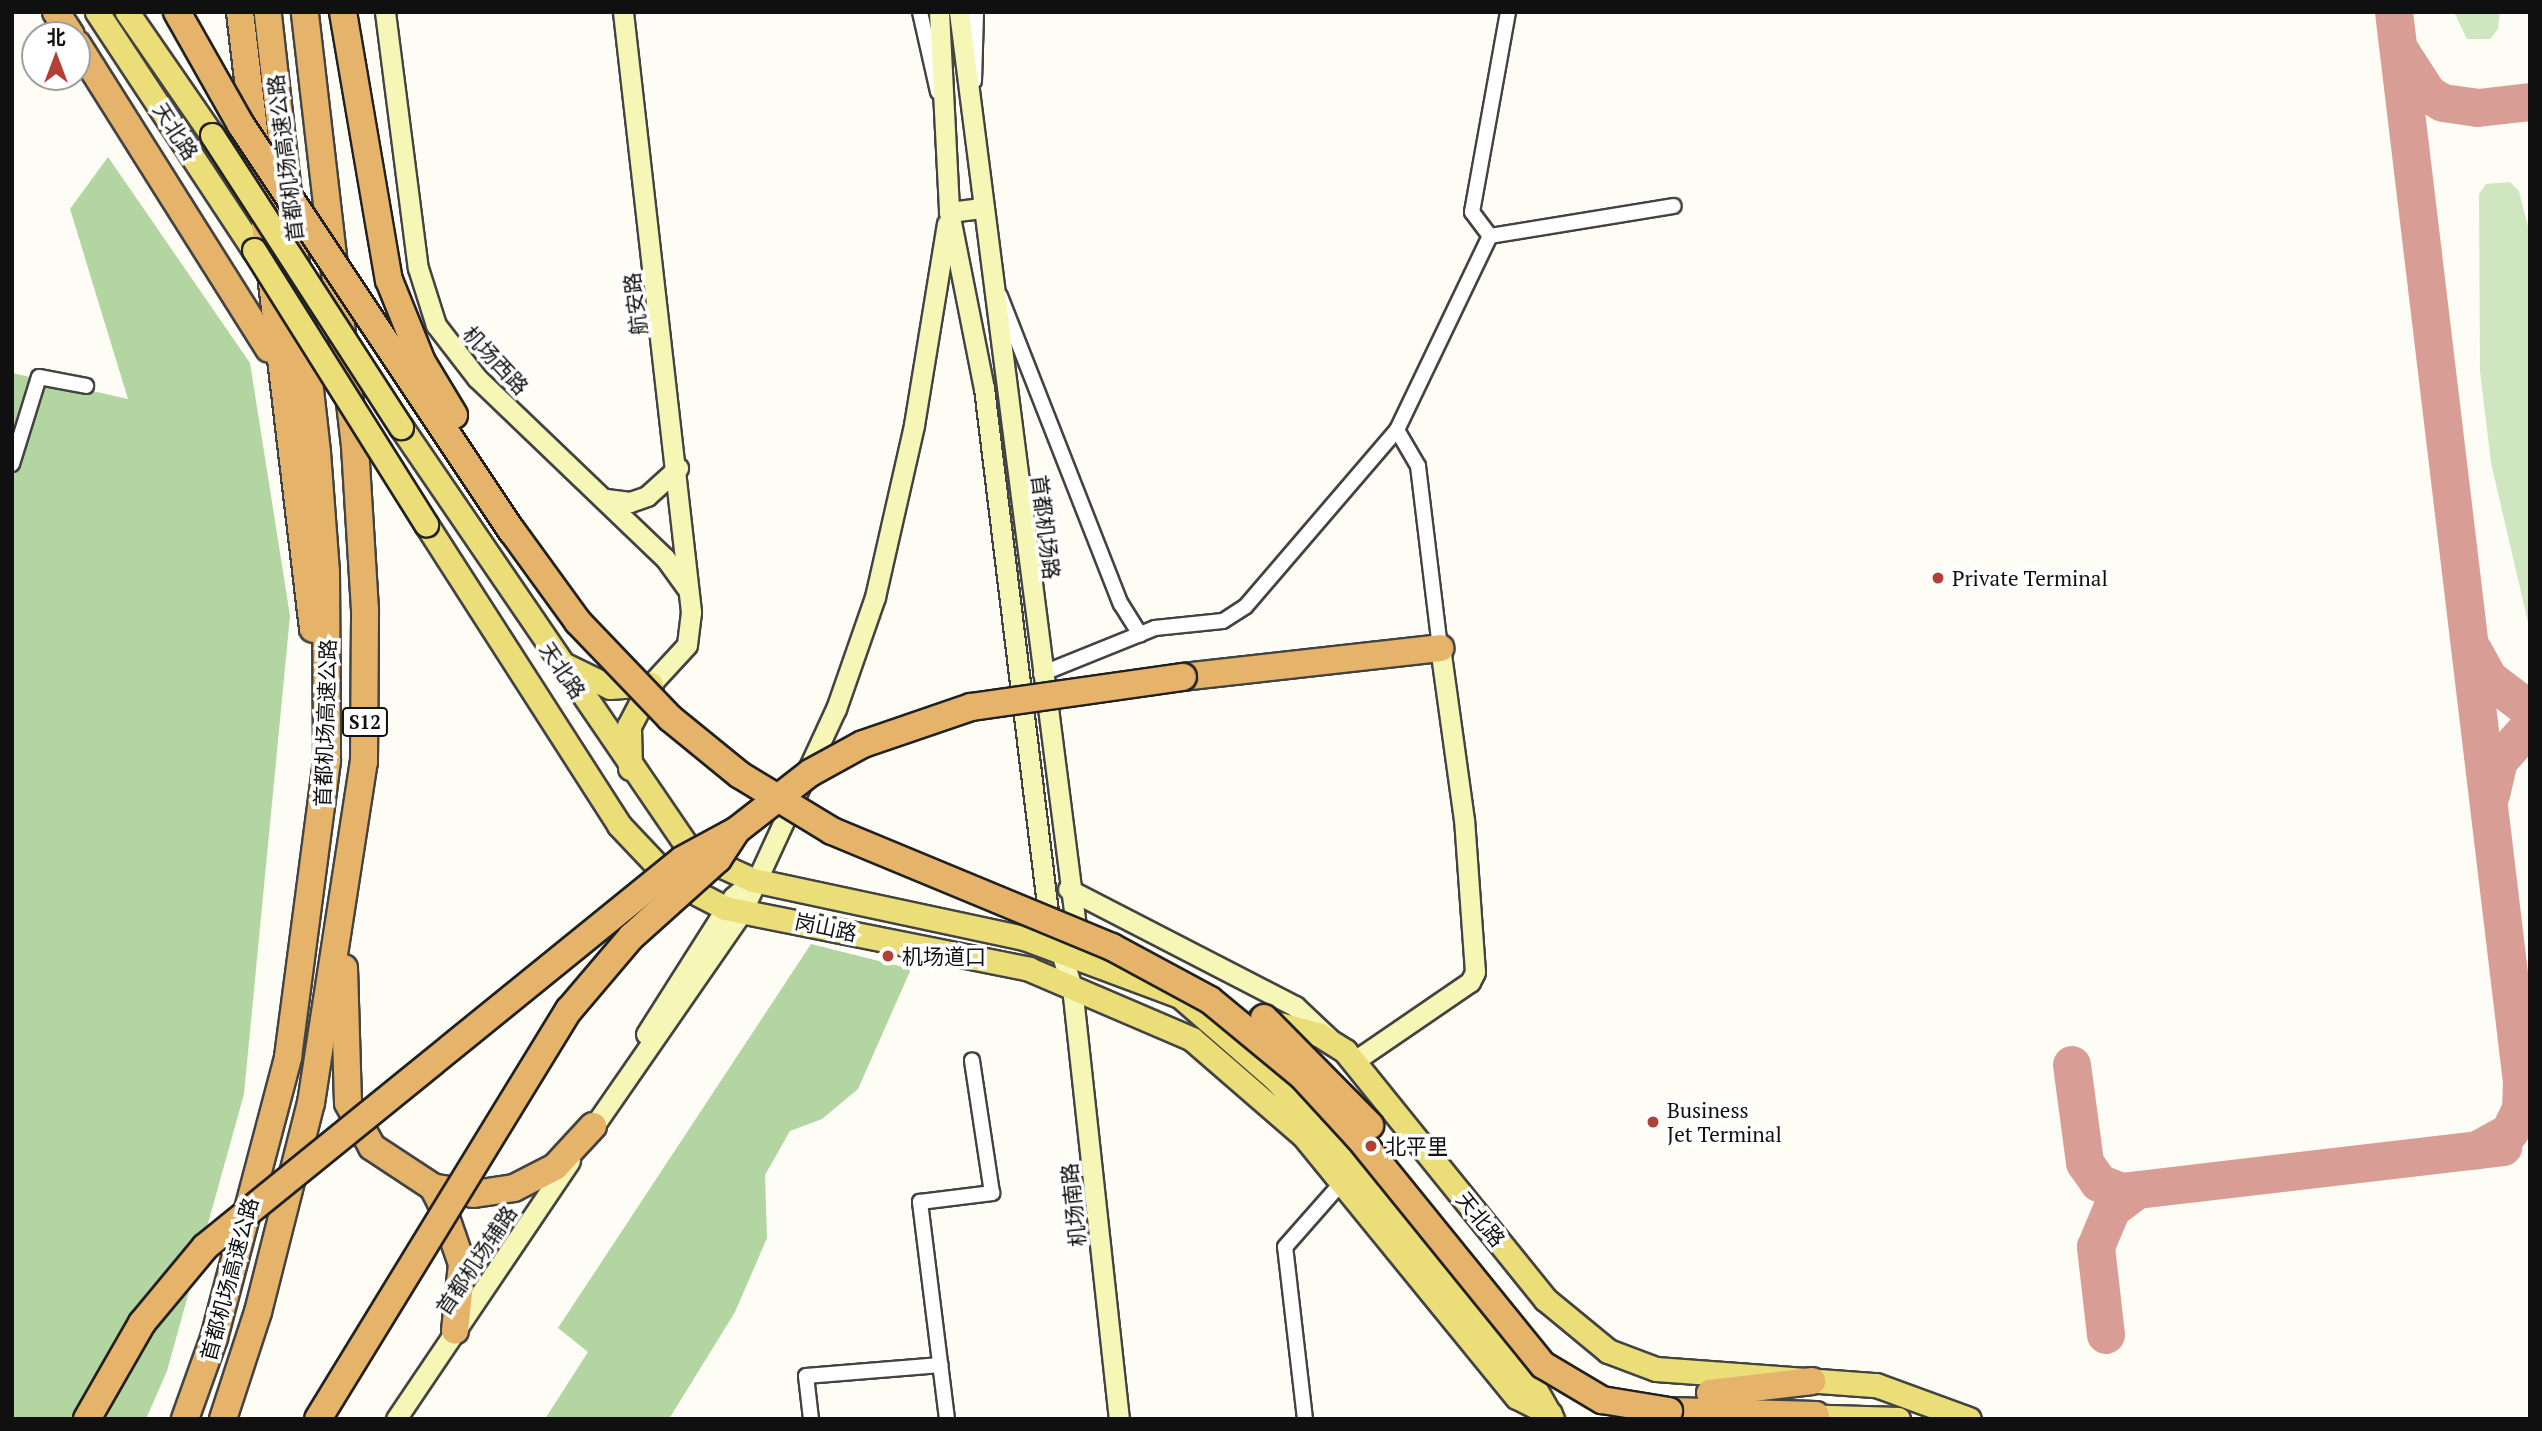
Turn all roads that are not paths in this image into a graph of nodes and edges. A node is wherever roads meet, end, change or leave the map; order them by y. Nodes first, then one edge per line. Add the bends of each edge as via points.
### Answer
1 (97, 12) edge
2 (127, 12) edge
3 (177, 12) edge
4 (240, 12) edge
5 (268, 12) edge
6 (305, 12) edge
7 (343, 12) edge
8 (386, 12) edge
9 (623, 12) edge
10 (919, 12) edge
11 (939, 12) edge
12 (959, 12) edge
13 (976, 12) edge
14 (1508, 12) edge
15 (91, 66) edge
16 (939, 96) junction
17 (972, 100) junction
18 (1674, 206) dead end
19 (984, 208) junction
20 (949, 212) junction
21 (1490, 236) junction
22 (991, 277) junction
23 (86, 386) dead end
24 (280, 394) junction
25 (1397, 430) junction
26 (12, 464) edge
27 (678, 468) junction
28 (606, 499) junction
29 (689, 591) junction
30 (1140, 634) junction
31 (1440, 648) junction
32 (551, 652) junction
33 (1041, 674) junction
34 (651, 684) junction
35 (329, 699) junction
36 (630, 771) junction
37 (737, 830) junction
38 (753, 880) junction
39 (1068, 888) junction
40 (733, 910) junction
41 (341, 938) junction
42 (1070, 955) junction
43 (1072, 987) junction
44 (1180, 996) junction
45 (1330, 1039) junction
46 (972, 1061) dead end
47 (1353, 1062) junction
48 (593, 1126) junction
49 (1344, 1180) junction
50 (433, 1187) junction
51 (455, 1331) junction
52 (941, 1365) junction
53 (1812, 1381) junction
54 (1668, 1404) junction
55 (1816, 1415) junction
56 (1555, 1417) edge
57 (87, 1419) edge
58 (185, 1419) edge
59 (223, 1419) edge
60 (318, 1419) edge
61 (396, 1419) edge
62 (811, 1419) edge
63 (947, 1419) edge
64 (1119, 1419) edge
65 (1305, 1419) edge
66 (1764, 1419) edge
67 (1898, 1419) edge
68 (1969, 1419) edge

1 - 40 main road, 天北路, bridge via 637,848 671,880
2 - 32 main road, 天北路, bridge
3 - 54 highway, bridge via 241,125 519,542 599,647 670,718 740,775 832,831 1112,947 1237,1018 1359,1138 1543,1365 1602,1400
4 - 24 highway
5 - 35 highway, 首都机场高速公路 / S12 via 317,452
6 - 41 highway, 首都机场高速公路 / S12 via 363,548 364,762
7 - 54 highway, bridge via 380,241 406,327 516,508 635,661 732,749 815,804 908,849 1135,940 1247,1005 1345,1095 1544,1342 1597,1379
8 - 28 street, 机场西路 via 414,248 436,325 477,378
9 - 27 street, 航安路
10 - 16 street, 首都机场路
11 - 16 street, 首都机场路
12 - 17 street, 首都机场路
13 - 17 street, 首都机场路
14 - 21 street via 1472,212
15 - 24 highway via 263,333
16 - 20 street, 首都机场路
17 - 19 street, 首都机场路
18 - 21 street
19 - 20 street
19 - 22 street, 首都机场路
20 - 38 street, 首都机场路 via 914,425 867,629
20 - 42 street, 首都机场路 via 984,388 1048,912
21 - 25 street
22 - 30 street via 1121,604
22 - 33 street, 首都机场路
23 - 26 street via 39,377
24 - 35 highway
25 - 30 street via 1236,615
25 - 31 street via 1418,466
27 - 28 street via 647,496 630,502
27 - 29 street, 航安路
28 - 29 street, 机场西路
29 - 34 street, 航安路 via 687,645
30 - 33 street
31 - 37 highway, bridge via 1183,677 933,717 828,762
31 - 47 street via 1464,820 1475,972 1470,982
32 - 34 main road via 588,680
32 - 36 main road, 天北路
33 - 39 street, 首都机场路
34 - 36 main road via 629,726
35 - 58 highway, 首都机场高速公路 / S12 via 316,877 290,1046 214,1338
36 - 38 main road, 天北路 via 691,852
37 - 57 highway, bridge via 682,860 205,1247 142,1323
37 - 60 highway, bridge via 718,859 631,937 569,1010
38 - 40 street, 首都机场路
38 - 42 main road, 岗山路
39 - 42 street, 首都机场路
39 - 45 street via 1295,1006
40 - 43 main road, 岗山路 via 1029,969
40 - 48 street, 首都机场辅路
41 - 50 highway via 349,995 348,1103 372,1147
41 - 59 highway, 首都机场高速公路 / S12 via 278,1236
42 - 43 street
42 - 44 main road
43 - 49 main road via 1175,1030 1214,1054
43 - 64 street, 机场南路
44 - 45 main road via 1209,1009
44 - 56 main road via 1306,1110 1530,1380
45 - 47 main road, 天北路
46 - 52 street via 992,1193 920,1202
47 - 53 main road, 天北路 via 1545,1299 1594,1342 1656,1369
48 - 50 highway via 555,1167 514,1188 474,1194
48 - 51 street, 首都机场辅路
49 - 56 main road via 1517,1397
49 - 65 street via 1285,1247
50 - 51 highway via 460,1249 462,1300
51 - 61 street, 首都机场辅路
52 - 62 street via 806,1376
52 - 63 street
53 - 54 highway
53 - 68 main road, 天北路 via 1889,1387
54 - 55 highway
55 - 66 main road
55 - 67 main road

